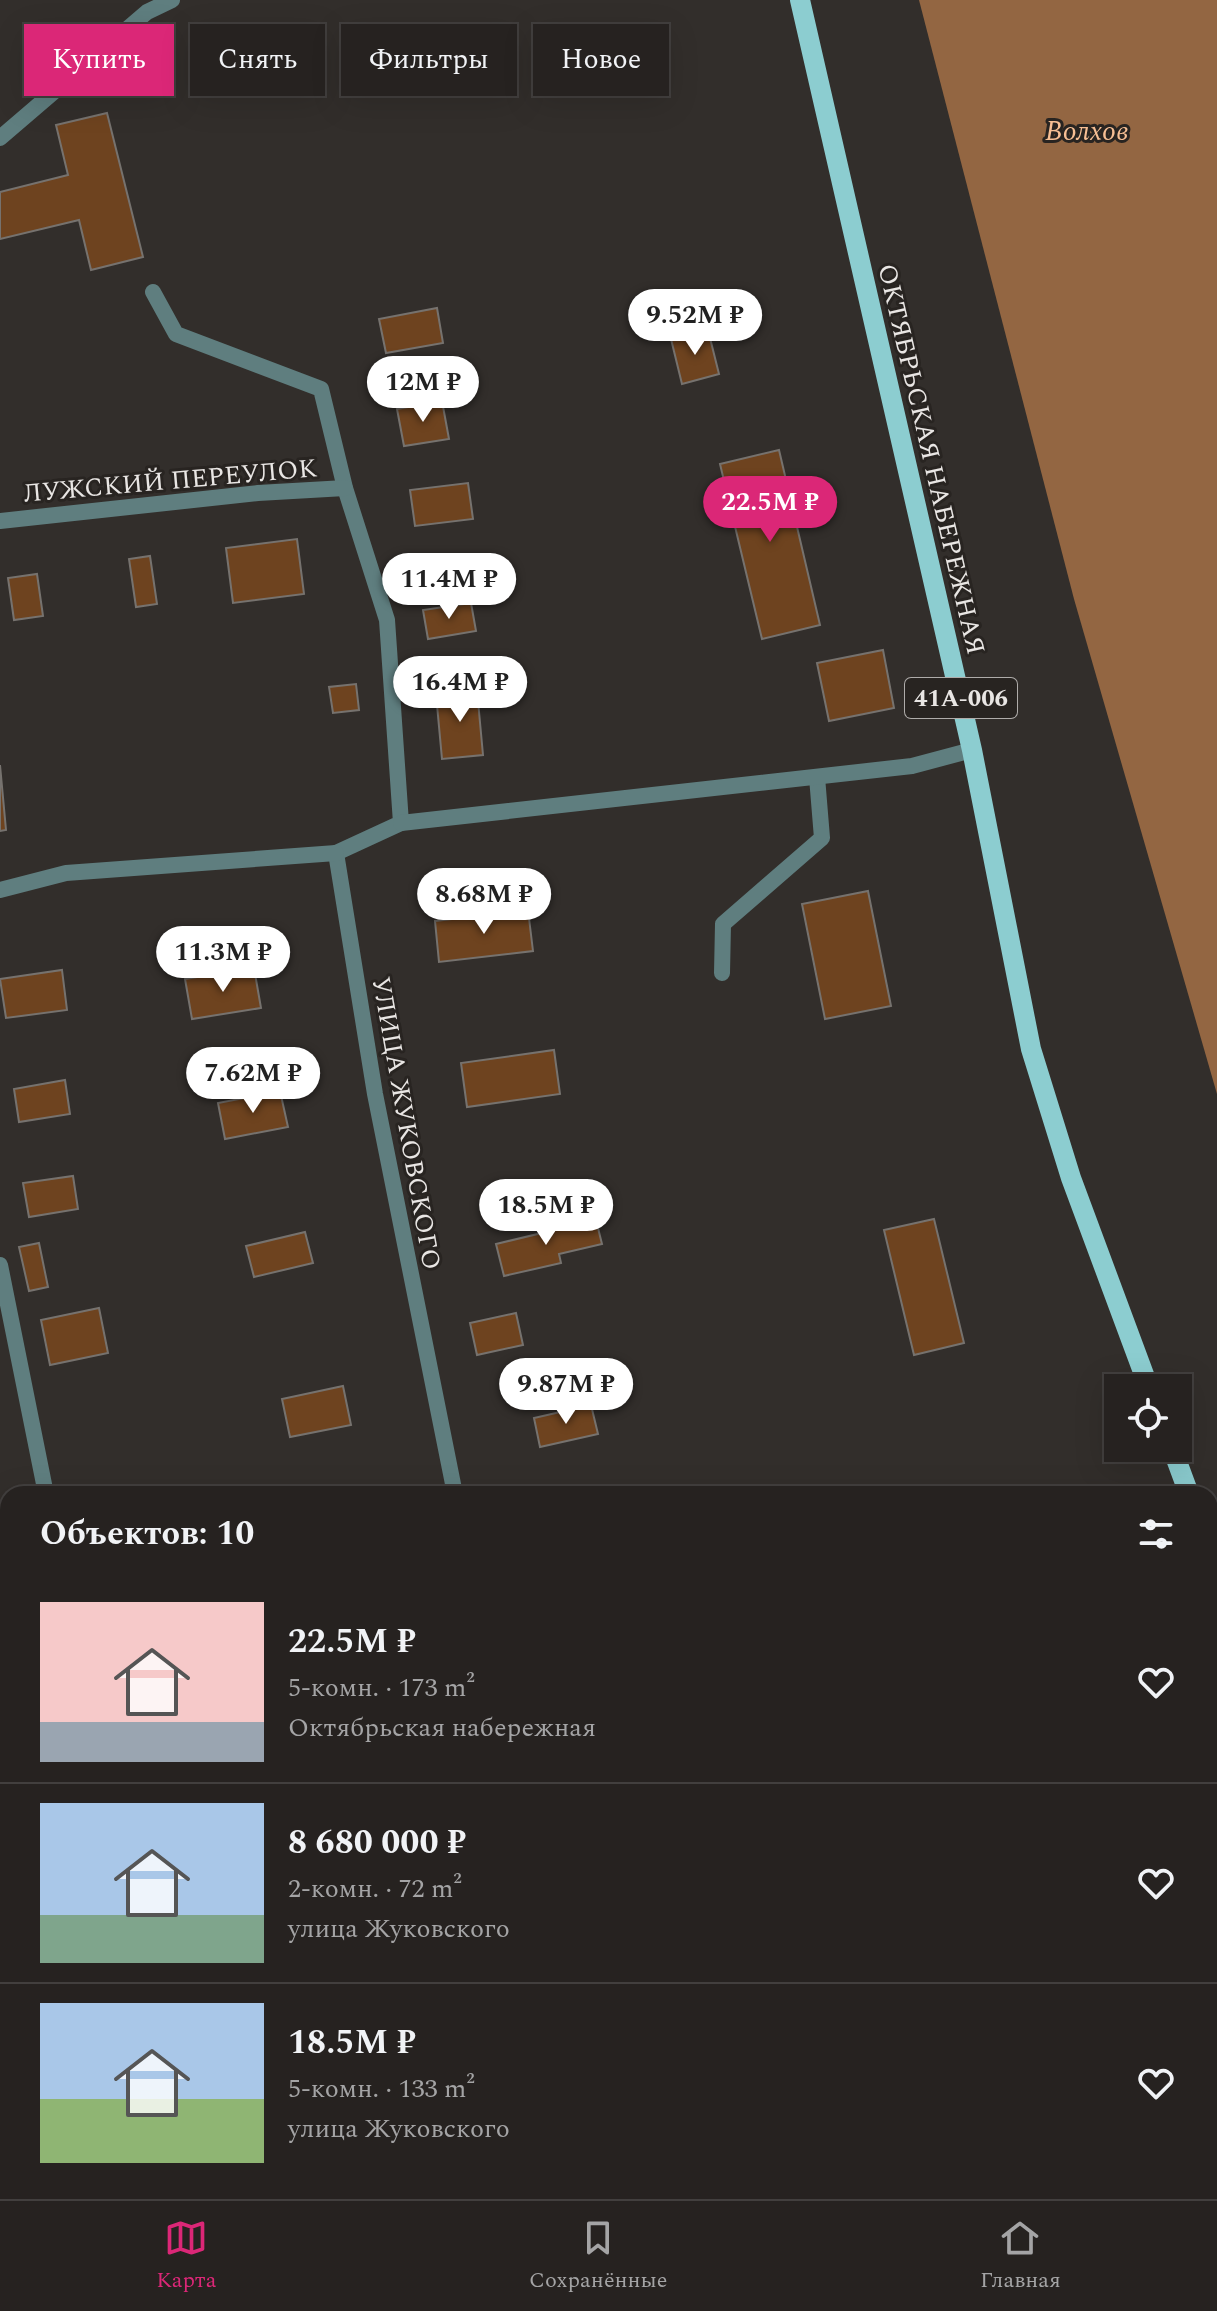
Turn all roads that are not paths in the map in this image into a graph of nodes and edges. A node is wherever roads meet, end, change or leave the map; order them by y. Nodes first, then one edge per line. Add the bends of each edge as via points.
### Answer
1 (172, 0) edge
2 (800, 0) edge
3 (0, 138) edge
4 (153, 292) dead end
5 (345, 488) junction
6 (0, 521) edge
7 (972, 750) junction
8 (817, 777) junction
9 (401, 823) junction
10 (336, 853) junction
11 (0, 890) edge
12 (722, 973) dead end
13 (0, 1265) edge
14 (1144, 1374) edge
15 (1177, 1462) edge
16 (44, 1486) edge
17 (453, 1486) edge
18 (1186, 1486) edge

1 - 3 street via 147,12
2 - 7 main road, ОКТЯБРЬСКАЯ НАБЕРЕЖНАЯ / 41А-006
4 - 5 street via 176,334 321,389
5 - 6 street, ЛУЖСКИЙ ПЕРЕУЛОК
5 - 9 street via 387,620
7 - 8 street via 912,766
7 - 14 main road, ОКТЯБРЬСКАЯ НАБЕРЕЖНАЯ / 41А-006 via 1031,1049 1071,1178
8 - 9 street
8 - 12 street via 822,838 723,924
9 - 10 street
10 - 11 street via 66,873
10 - 17 street, УЛИЦА ЖУКОВСКОГО via 375,1094
13 - 16 street
15 - 18 main road

